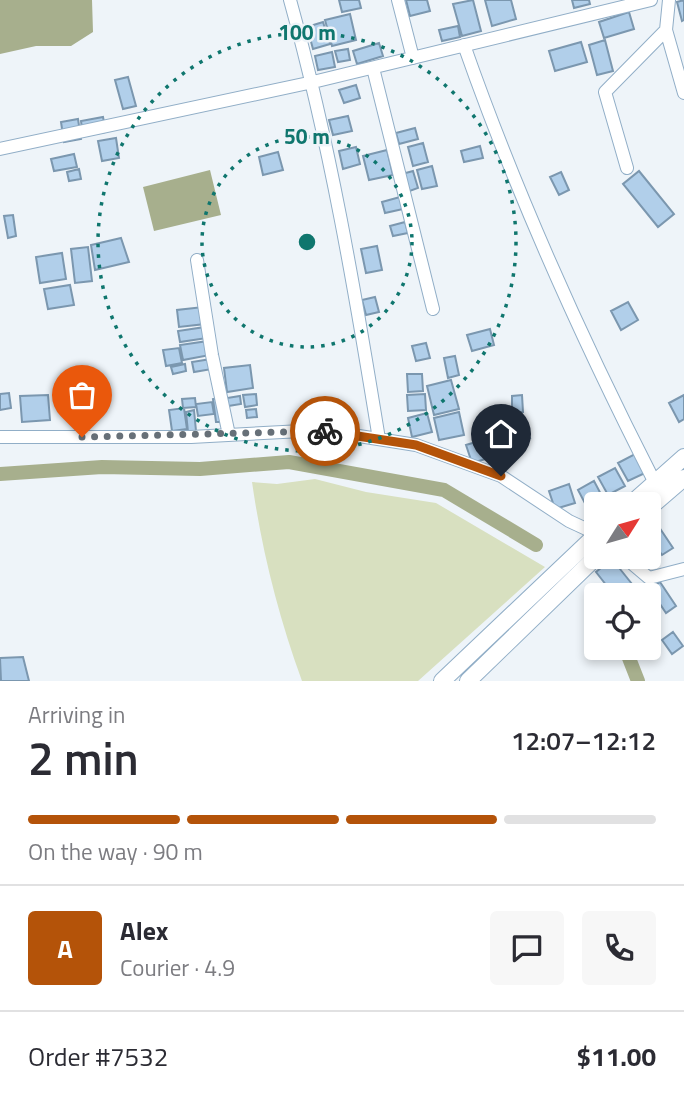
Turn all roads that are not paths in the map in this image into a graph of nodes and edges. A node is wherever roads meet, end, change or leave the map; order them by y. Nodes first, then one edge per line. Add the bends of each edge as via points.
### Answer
1 (290, 0) edge
2 (398, 0) edge
3 (651, 0) edge
4 (669, 0) edge
5 (666, 30) junction
6 (464, 45) junction
7 (413, 58) junction
8 (373, 68) junction
9 (313, 82) junction
10 (684, 93) edge
11 (0, 149) edge
12 (627, 168) dead end
13 (197, 260) dead end
14 (433, 309) dead end
15 (229, 435) junction
16 (0, 437) edge
17 (379, 439) junction
18 (684, 457) edge
19 (684, 478) edge
20 (655, 483) junction
21 (645, 492) edge
22 (662, 497) edge
23 (584, 528) edge
24 (584, 546) edge
25 (584, 569) edge
26 (638, 569) edge
27 (684, 569) edge
28 (442, 681) edge
29 (468, 681) edge

1 - 9 street
2 - 7 street
3 - 6 street
4 - 5 street
5 - 10 street
5 - 12 street via 605,92
6 - 7 street
6 - 20 street via 547,261
7 - 8 street
8 - 9 street
8 - 14 street
9 - 11 street
9 - 17 street via 353,278
13 - 15 street
15 - 16 street
15 - 17 street via 321,430
17 - 23 street via 416,445 501,476
18 - 20 main road
19 - 22 main road
20 - 21 main road
24 - 28 main road
25 - 29 main road
26 - 27 street via 649,578

